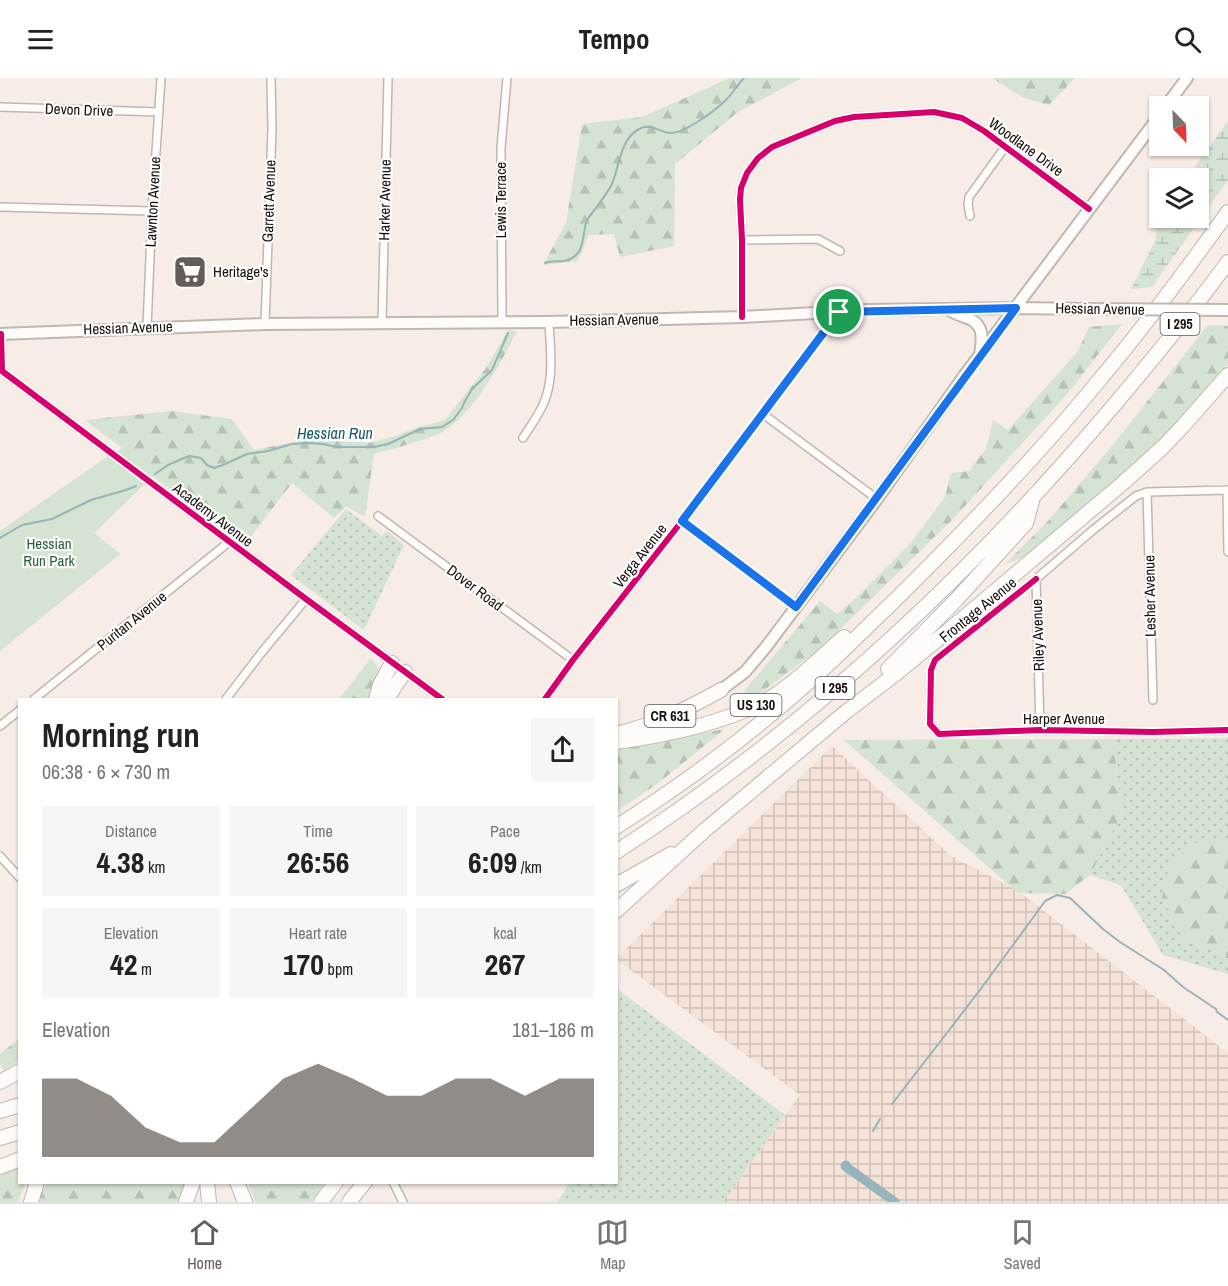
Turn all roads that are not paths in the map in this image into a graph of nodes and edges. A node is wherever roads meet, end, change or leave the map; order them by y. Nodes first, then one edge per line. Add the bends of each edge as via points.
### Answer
1 (161, 78) edge
2 (271, 78) edge
3 (388, 78) edge
4 (507, 78) edge
5 (1187, 78) edge
6 (1174, 96) edge
7 (0, 107) edge
8 (159, 112) junction
9 (1149, 130) edge
10 (1005, 147) junction
11 (0, 207) edge
12 (1089, 209) junction
13 (152, 211) junction
14 (1228, 212) edge
15 (970, 216) dead end
16 (742, 240) junction
17 (840, 252) dead end
18 (1228, 262) edge
19 (1016, 308) junction
20 (948, 309) junction
21 (1228, 310) edge
22 (839, 312) junction
23 (742, 317) junction
24 (502, 322) junction
25 (549, 322) junction
26 (382, 323) junction
27 (264, 324) junction
28 (147, 327) junction
29 (0, 334) edge
30 (979, 357) junction
31 (1228, 375) edge
32 (763, 414) junction
33 (524, 438) dead end
34 (1227, 490) edge
35 (1147, 492) junction
36 (877, 499) junction
37 (1032, 499) junction
38 (378, 516) dead end
39 (682, 521) junction
40 (230, 542) junction
41 (1228, 552) edge
42 (1036, 579) junction
43 (306, 599) junction
44 (796, 607) junction
45 (872, 622) junction
46 (573, 660) junction
47 (392, 663) junction
48 (405, 672) junction
49 (721, 690) joint
50 (35, 698) edge
51 (227, 698) edge
52 (376, 698) edge
53 (388, 698) edge
54 (441, 698) edge
55 (545, 698) edge
56 (1153, 700) dead end
57 (847, 711) junction
58 (18, 712) edge
59 (0, 726) edge
60 (1040, 730) junction
61 (1228, 730) edge
62 (618, 733) edge
63 (939, 734) joint
64 (618, 742) edge
65 (618, 826) edge
66 (705, 830) junction
67 (618, 851) edge
68 (0, 856) edge
69 (18, 876) edge
70 (618, 884) edge
71 (618, 909) edge
72 (18, 1072) edge
73 (0, 1082) edge
74 (18, 1106) edge
75 (0, 1111) edge
76 (18, 1133) edge
77 (0, 1138) edge
78 (18, 1160) edge
79 (0, 1167) edge
80 (36, 1184) edge
81 (191, 1184) edge
82 (207, 1184) edge
83 (238, 1184) edge
84 (334, 1184) edge
85 (363, 1184) edge
86 (394, 1184) edge
87 (31, 1202) edge
88 (186, 1202) edge
89 (209, 1202) edge
90 (244, 1202) edge
91 (321, 1202) edge
92 (349, 1202) edge
93 (403, 1202) edge

1 - 8 street, Lawnton Avenue
2 - 27 street, Garrett Avenue
3 - 26 street, Harker Avenue
4 - 24 street, Lewis Terrace via 501,148
5 - 6 main road
7 - 8 street, Devon Drive
8 - 13 street, Lawnton Avenue
9 - 12 main road, CR 631
10 - 12 street, Woodlane Drive
10 - 15 street via 969,197
10 - 16 street, Woodlane Drive via 962,118 934,112 854,117 828,123 772,147 754,162 741,188
11 - 13 street
12 - 19 main road, CR 631
13 - 28 street, Lawnton Avenue
14 - 45 highway, I 295 via 1140,330 1051,438
16 - 17 street via 818,239
16 - 23 street, Woodlane Drive
18 - 37 highway, I 295 via 1131,386
19 - 20 main road, Hessian Avenue
19 - 21 main road, Hessian Avenue, bridge
19 - 30 main road, CR 631
20 - 22 main road, Hessian Avenue
20 - 30 main road via 980,326
22 - 23 main road, Hessian Avenue
22 - 32 street, Verga Avenue
23 - 25 main road, Hessian Avenue
24 - 25 main road, Hessian Avenue
24 - 26 main road, Hessian Avenue
25 - 33 street via 549,387
26 - 27 main road, Hessian Avenue
27 - 28 main road, Hessian Avenue
28 - 29 main road, Hessian Avenue
29 - 40 street, Academy Avenue via 2,371
30 - 36 main road, CR 631
31 - 57 highway via 1140,468
32 - 36 street
32 - 39 street, Verga Avenue
34 - 35 street
34 - 41 street
35 - 42 street, Riley Avenue via 1136,496
35 - 56 street, Lesher Avenue
36 - 44 main road, CR 631
37 - 57 highway via 1026,523
37 - 67 highway, I 295 via 936,597 813,707 678,811
38 - 46 street, Dover Road
39 - 44 street
39 - 46 street, Verga Avenue
40 - 43 street, Academy Avenue
40 - 50 street, Puritan Avenue
42 - 60 street, Riley Avenue
42 - 63 street, Frontage Avenue via 935,660 931,670 930,724
43 - 47 street, Academy Avenue
43 - 51 street
44 - 49 main road, CR 631 via 745,672
45 - 64 highway, US 130 via 854,628 787,687 754,706 685,729
45 - 65 highway, I 295 via 767,717 704,767
46 - 55 street, Verga Avenue
47 - 48 street, Academy Avenue
47 - 52 highway
48 - 53 highway
48 - 54 street, Academy Avenue
49 - 62 highway, CR 631 via 650,725
57 - 66 highway
58 - 59 street
60 - 61 street, Harper Avenue
60 - 63 street, Harper Avenue
66 - 70 highway
66 - 71 highway
68 - 69 street
72 - 73 highway
74 - 75 highway
76 - 77 highway
78 - 79 highway
80 - 87 highway
81 - 88 highway
82 - 89 highway
83 - 90 highway
84 - 91 highway
85 - 92 highway
86 - 93 street

